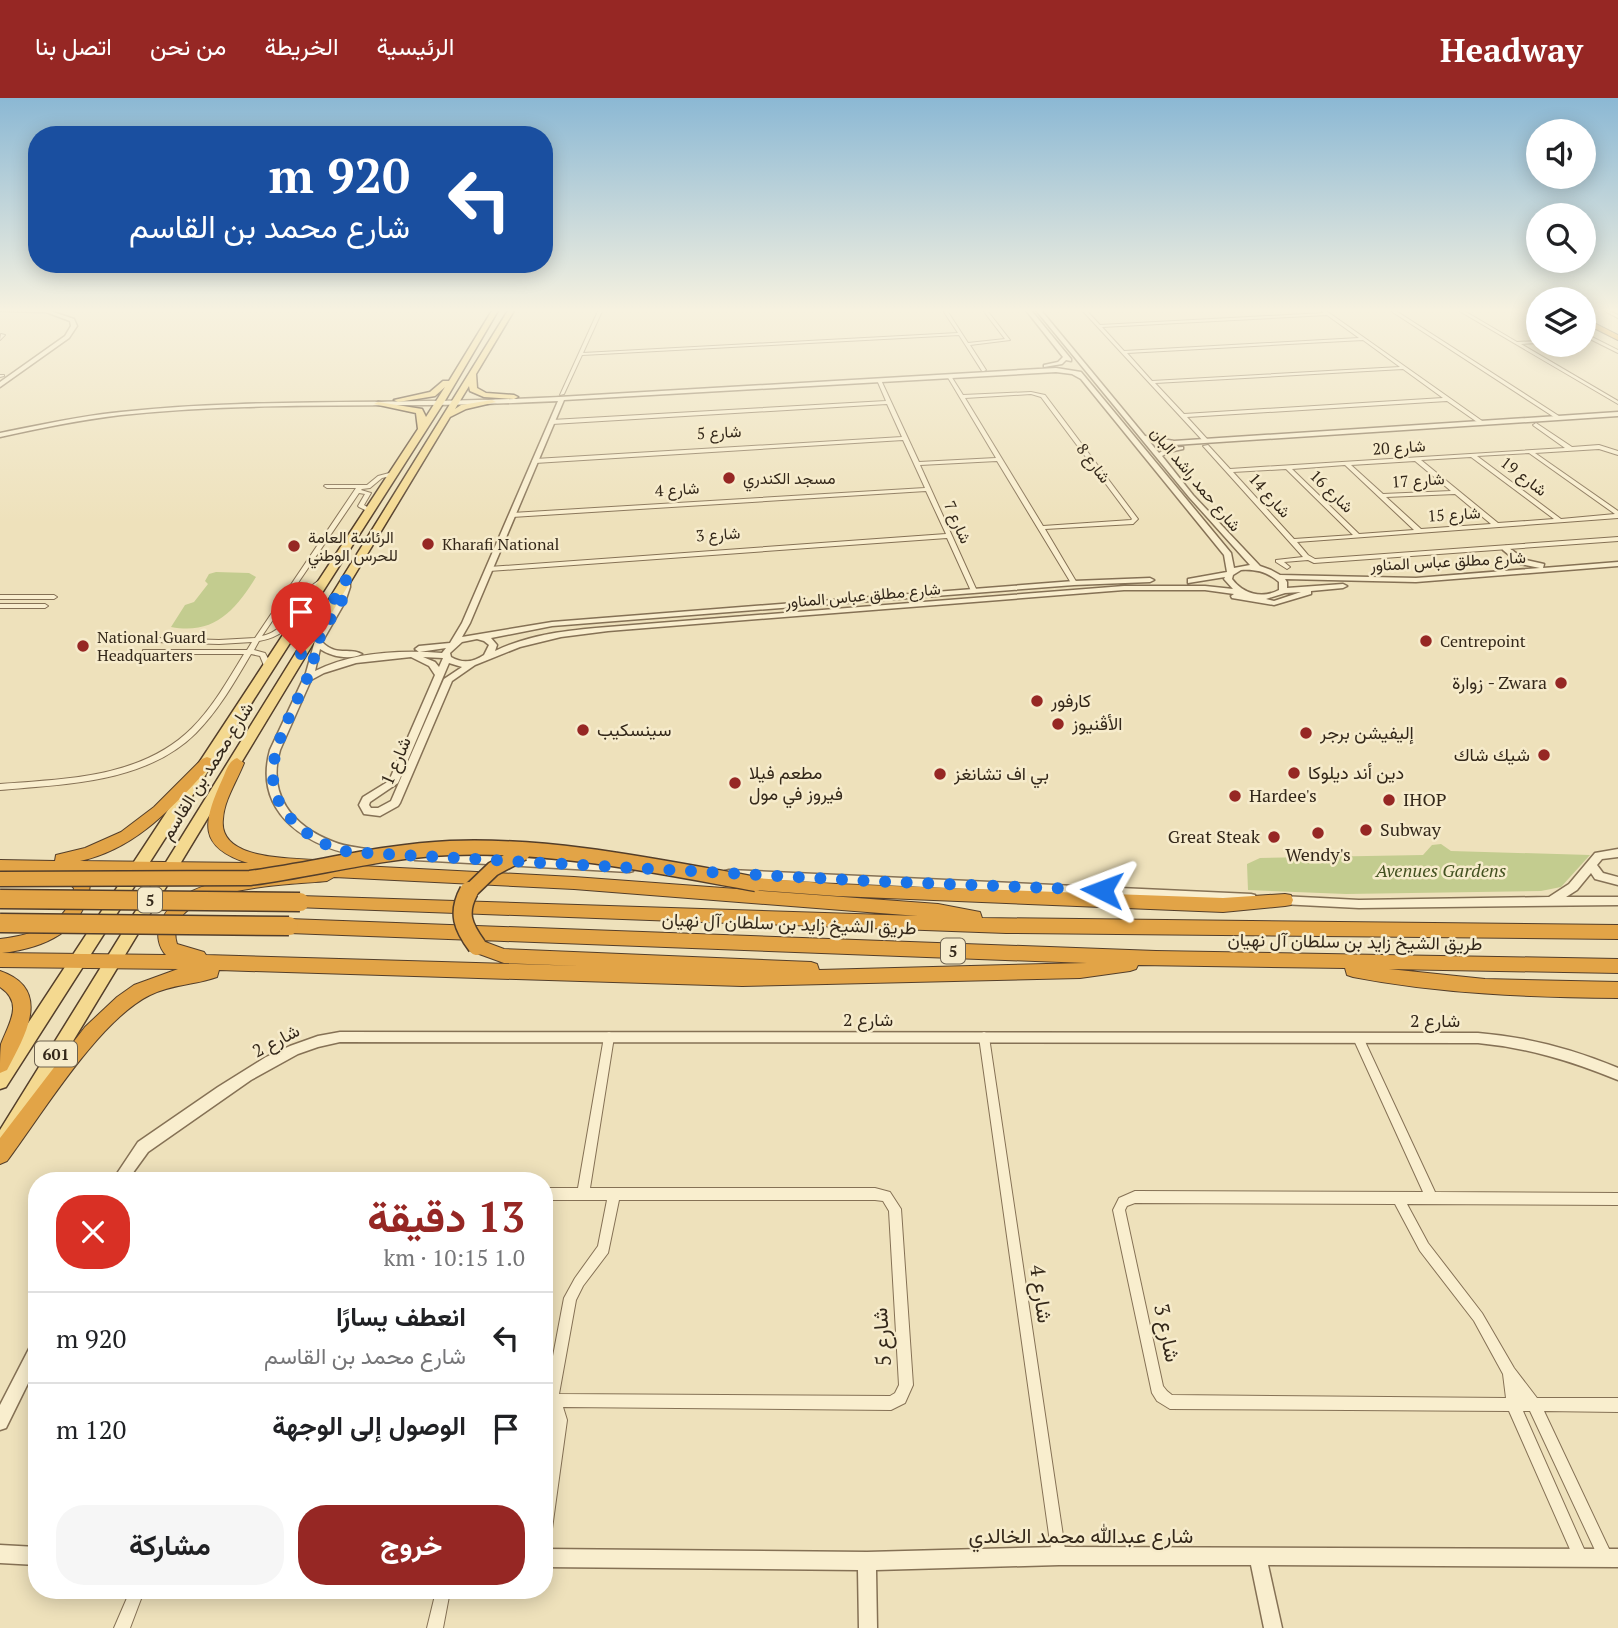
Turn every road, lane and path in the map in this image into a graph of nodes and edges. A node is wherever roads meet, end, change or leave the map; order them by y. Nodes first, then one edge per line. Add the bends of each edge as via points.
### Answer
1 (447, 380) edge
2 (453, 380) edge
3 (468, 380) edge
4 (473, 380) edge
5 (569, 380) edge
6 (826, 380) edge
7 (869, 380) edge
8 (878, 380) edge
9 (952, 380) edge
10 (1085, 380) edge
11 (1096, 380) edge
12 (1180, 380) edge
13 (1422, 380) edge
14 (1501, 380) edge
15 (1580, 380) edge
16 (1151, 382) joint
17 (726, 387) junction
18 (562, 396) junction
19 (514, 397) junction
20 (962, 397) junction
21 (1448, 399) junction
22 (398, 400) junction
23 (440, 401) junction
24 (457, 401) junction
25 (492, 401) junction
26 (264, 402) junction
27 (888, 402) junction
28 (1114, 403) junction
29 (1618, 403) edge
30 (378, 404) junction
31 (1102, 404) junction
32 (206, 408) junction
33 (1108, 410) junction
34 (1120, 410) junction
35 (1183, 416) junction
36 (1618, 417) edge
37 (1559, 418) junction
38 (445, 420) junction
39 (552, 422) junction
40 (1482, 423) junction
41 (1536, 425) junction
42 (422, 429) junction
43 (0, 432) edge
44 (1360, 433) junction
45 (1142, 437) junction
46 (905, 438) junction
47 (1206, 443) junction
48 (1180, 445) junction
49 (1572, 449) junction
50 (1529, 451) junction
51 (1618, 453) edge
52 (1472, 455) junction
53 (1158, 456) junction
54 (1416, 458) junction
55 (999, 459) junction
56 (536, 460) junction
57 (1346, 463) junction
58 (916, 464) junction
59 (1287, 467) junction
60 (1228, 471) junction
61 (393, 474) junction
62 (325, 489) dead end
63 (359, 489) junction
64 (928, 489) junction
65 (382, 491) junction
66 (1455, 492) junction
67 (1382, 496) junction
68 (1201, 507) junction
69 (369, 510) junction
70 (1189, 510) junction
71 (512, 515) junction
72 (1618, 515) edge
73 (1559, 520) junction
74 (1496, 525) junction
75 (1040, 528) junction
76 (1419, 531) junction
77 (949, 536) junction
78 (1358, 536) junction
79 (372, 537) junction
80 (1618, 539) edge
81 (1292, 541) junction
82 (1502, 548) junction
83 (1228, 555) junction
84 (1243, 556) junction
85 (1312, 560) junction
86 (1618, 564) edge
87 (333, 565) junction
88 (1287, 567) dead end
89 (1582, 567) junction
90 (1257, 568) junction
91 (489, 569) junction
92 (1618, 570) edge
93 (1230, 573) junction
94 (1462, 576) junction
95 (1279, 577) junction
96 (323, 580) junction
97 (346, 580) joint
98 (1074, 583) junction
99 (1355, 587) junction
100 (1124, 588) junction
101 (974, 591) junction
102 (1283, 592) junction
103 (1244, 593) junction
104 (0, 597) edge
105 (54, 597) dead end
106 (0, 606) edge
107 (45, 606) dead end
108 (466, 623) junction
109 (295, 625) junction
110 (510, 632) junction
111 (277, 633) junction
112 (316, 637) junction
113 (480, 637) junction
114 (155, 640) dead end
115 (233, 640) junction
116 (256, 640) junction
117 (519, 643) junction
118 (452, 644) junction
119 (225, 651) junction
120 (145, 652) dead end
121 (248, 653) junction
122 (409, 656) junction
123 (447, 657) junction
124 (488, 657) junction
125 (472, 664) junction
126 (268, 666) junction
127 (440, 675) junction
128 (307, 678) junction
129 (207, 762) junction
130 (237, 763) junction
131 (0, 786) edge
132 (528, 851) junction
133 (1618, 853) edge
134 (1591, 864) junction
135 (0, 865) edge
136 (41, 866) junction
137 (139, 867) junction
138 (169, 869) junction
139 (357, 871) junction
140 (0, 879) edge
141 (1618, 881) edge
142 (0, 899) edge
143 (1285, 900) junction
144 (1552, 901) junction
145 (1618, 901) edge
146 (0, 923) edge
147 (1006, 926) junction
148 (1618, 932) edge
149 (0, 946) edge
150 (1156, 958) junction
151 (0, 960) edge
152 (79, 961) junction
153 (112, 962) junction
154 (243, 963) junction
155 (1320, 963) junction
156 (1618, 966) edge
157 (411, 969) junction
158 (972, 972) junction
159 (0, 978) edge
160 (1618, 989) edge
161 (609, 1037) junction
162 (984, 1037) junction
163 (1358, 1038) junction
164 (0, 1064) edge
165 (1618, 1074) edge
166 (0, 1081) edge
167 (0, 1146) edge
168 (0, 1154) edge
169 (125, 1172) edge
170 (553, 1194) edge
171 (583, 1194) junction
172 (614, 1195) junction
173 (1398, 1198) junction
174 (1433, 1198) junction
175 (1618, 1199) edge
176 (28, 1366) edge
177 (553, 1372) edge
178 (1509, 1373) junction
179 (553, 1403) edge
180 (1513, 1404) junction
181 (1534, 1404) junction
182 (1618, 1405) edge
183 (553, 1406) edge
184 (0, 1422) edge
185 (553, 1470) edge
186 (0, 1554) edge
187 (28, 1556) edge
188 (1059, 1556) junction
189 (553, 1558) edge
190 (1581, 1558) junction
191 (1612, 1558) edge
192 (1258, 1559) junction
193 (867, 1561) junction
194 (134, 1599) edge
195 (441, 1599) edge
196 (122, 1628) edge
197 (435, 1628) edge
198 (868, 1628) edge
199 (1273, 1628) edge

1 - 22 main road via 429,395
2 - 23 main road, شارع محمد بن القاسم / 601
3 - 24 main road
4 - 19 main road via 475,391
5 - 18 street
6 - 17 street
7 - 17 street
8 - 27 street, شارع 7
9 - 20 street
10 - 31 street, شارع حمد راشد البان
11 - 28 street, شارع حمد راشد البان
12 - 16 street
13 - 21 street
14 - 37 street
15 - 29 street
16 - 35 street, شارع 14
17 - 18 street
18 - 19 street
18 - 25 street
18 - 39 street
19 - 24 street
20 - 55 street
20 - 75 street, شارع 8 via 1043,396 1135,519
21 - 35 street
21 - 40 street
22 - 23 street
22 - 26 street
23 - 24 street
23 - 30 street
23 - 42 main road, شارع محمد بن القاسم / 601
24 - 25 street
24 - 38 main road
25 - 38 main road via 464,407
26 - 32 street
26 - 43 street via 142,407
27 - 39 street
27 - 46 street, شارع 7
28 - 31 street
28 - 34 street, شارع حمد راشد البان
30 - 32 street
30 - 42 main road via 419,411
31 - 33 street, شارع حمد راشد البان
32 - 43 street via 105,415
33 - 34 street
33 - 70 street, شارع حمد راشد البان
34 - 45 street, شارع حمد راشد البان
35 - 47 street, شارع 14
36 - 37 street
36 - 41 street
37 - 40 street
38 - 79 main road
39 - 56 street
40 - 44 street
41 - 44 street
41 - 49 street
42 - 61 main road, شارع محمد بن القاسم / 601
44 - 47 street
45 - 48 street
45 - 53 street, شارع حمد راشد البان
46 - 56 street, شارع 5
46 - 58 street, شارع 7
47 - 48 street
47 - 60 street, شارع 14
48 - 53 street
49 - 50 street, شارع 20
49 - 51 street, شارع 20 via 1599,447
50 - 52 street, شارع 20
50 - 72 street, شارع 15
52 - 54 street, شارع 20
52 - 73 street, شارع 19
53 - 68 street, شارع حمد راشد البان
54 - 57 street, شارع 20
54 - 66 street
55 - 58 street
55 - 75 street
56 - 71 street
57 - 59 street, شارع 20
57 - 67 street, شارع 17
58 - 64 street, شارع 7
59 - 60 street, شارع 20
59 - 78 street, شارع 16
60 - 81 street, شارع 14
61 - 63 street
61 - 65 main road, شارع محمد بن القاسم / 601
62 - 63 street
63 - 69 street via 368,492 361,506
63 - 116 street
64 - 71 street, شارع 4
64 - 77 street, شارع 7
65 - 69 main road, شارع محمد بن القاسم / 601
65 - 79 main road via 383,499 359,537
66 - 67 street, شارع 17
66 - 74 street
67 - 76 street, شارع 17
68 - 70 street
68 - 84 street, شارع حمد راشد البان
69 - 87 main road, شارع محمد بن القاسم / 601
70 - 83 street, شارع حمد راشد البان
71 - 91 street
72 - 73 street, شارع 15
73 - 74 street, شارع 15
74 - 76 street, شارع 15
75 - 98 street
76 - 78 street, شارع 15
77 - 91 street, شارع 3
77 - 101 street, شارع 7
78 - 81 street, شارع 15
79 - 97 main road
80 - 82 street
81 - 85 street, شارع 14
82 - 85 street
82 - 89 street via 1530,565
82 - 94 street via 1515,566
83 - 84 street
83 - 93 street, شارع حمد راشد البان
84 - 90 street, شارع حمد راشد البان
85 - 88 street via 1278,561
86 - 89 street, شارع مطلق عباس المناور
87 - 96 main road, شارع محمد بن القاسم / 601
87 - 112 main road, شارع محمد بن القاسم via 347,563 320,607
89 - 94 street, شارع مطلق عباس المناور
90 - 93 street, شارع مطلق عباس المناور
90 - 95 street
91 - 108 street
92 - 99 street, شارع مطلق عباس المناور
93 - 98 street, شارع مطلق عباس المناور via 1204,581
93 - 103 street via 1231,584
94 - 95 street, شارع مطلق عباس المناور via 1378,580
95 - 102 street
96 - 109 main road, شارع محمد بن القاسم / 601
96 - 111 street via 307,590
97 - 112 street via 345,591
98 - 101 street, شارع مطلق عباس المناور
99 - 100 street via 1307,592 1274,603 1217,593
99 - 102 street, شارع مطلق عباس المناور
100 - 103 street, شارع مطلق عباس المناور
100 - 117 street, شارع مطلق عباس المناور via 570,633
101 - 110 street, شارع مطلق عباس المناور via 552,624
102 - 103 street, شارع مطلق عباس المناور via 1262,597
104 - 105 street
106 - 107 street
108 - 113 street
108 - 118 street
109 - 111 main road
109 - 126 main road, شارع محمد بن القاسم / 601
110 - 113 street, شارع مطلق عباس المناور
110 - 117 street via 507,639
111 - 116 street
112 - 118 street via 327,651 345,655
112 - 128 street
112 - 130 main road, شارع محمد بن القاسم / 601
113 - 118 street, شارع مطلق عباس المناور
113 - 124 street via 493,645
114 - 115 street
115 - 116 street
115 - 119 street
116 - 121 street
117 - 124 street, شارع مطلق عباس المناور
118 - 123 street, شارع 1
119 - 120 street
119 - 121 street
121 - 126 street via 263,655
121 - 131 street via 190,736 160,753 103,775
122 - 123 street
122 - 127 street via 432,664
122 - 128 street via 350,661
123 - 125 street
123 - 127 street, شارع 1
124 - 125 street, شارع مطلق عباس المناور
125 - 127 street, شارع 1 via 448,679 395,803 380,812 368,811 364,805 369,797 393,783
126 - 129 main road, شارع محمد بن القاسم / 601
128 - 143 street via 274,756 271,776 280,805 293,822 343,851
129 - 135 highway via 148,823 121,841 74,857
129 - 137 main road, شارع محمد بن القاسم / 601
130 - 138 main road, شارع محمد بن القاسم / 601
130 - 139 highway via 215,819 216,837 222,846 245,857
132 - 140 highway, bridge via 404,850 289,873 231,879
132 - 143 highway, bridge via 603,856 687,874 824,889 1223,905
132 - 158 highway, bridge via 492,868 470,888 461,913 462,925 477,946 504,956
133 - 134 street via 1603,854
134 - 141 street via 1603,878
134 - 144 street via 1573,887
135 - 136 highway
136 - 137 highway
136 - 149 highway via 63,872 82,885 78,907 46,936
137 - 138 highway
137 - 152 main road, شارع محمد بن القاسم / 601
138 - 139 highway
138 - 153 main road, شارع محمد بن القاسم / 601
139 - 147 highway via 939,911
139 - 154 highway via 212,891 186,902 172,915 164,940 170,949
142 - 147 highway, طريق الشيخ زايد بن سلطان آل نهيان / 5, bridge via 300,902
143 - 144 street via 1359,904
144 - 145 street
146 - 150 highway, طريق الشيخ زايد بن سلطان آل نهيان / 5, bridge via 289,926
147 - 148 highway, طريق الشيخ زايد بن سلطان آل نهيان / 5
150 - 155 highway, طريق الشيخ زايد بن سلطان آل نهيان / 5
150 - 158 highway via 1080,971
151 - 152 highway
152 - 153 highway
152 - 166 main road, شارع محمد بن القاسم / 601
153 - 154 highway
153 - 167 main road, شارع محمد بن القاسم / 601
154 - 157 highway
155 - 156 highway, طريق الشيخ زايد بن سلطان آل نهيان / 5
155 - 160 highway via 1427,982
157 - 158 highway via 743,979
157 - 168 highway via 209,972 156,984 125,999 99,1021
159 - 164 highway via 21,996 23,1008 18,1030
161 - 162 street, شارع 2
161 - 169 street, شارع 2 via 322,1038 277,1057 143,1147
161 - 171 street
162 - 163 street, شارع 2
162 - 188 street, شارع 4
163 - 165 street, شارع 2 via 1503,1040 1563,1053
163 - 174 street
170 - 171 street, شارع 5
171 - 172 street, شارع 5
172 - 177 street via 604,1249 570,1298
172 - 179 street, شارع 5 via 886,1196 895,1209 905,1390 891,1403
173 - 174 street, شارع 3
173 - 178 street via 1424,1247 1478,1317
173 - 180 street, شارع 3 via 1135,1197 1123,1202 1120,1216 1159,1392 1175,1403
174 - 175 street, شارع 3
176 - 184 street
178 - 180 street
178 - 181 street
180 - 181 street, شارع 3
180 - 190 street
181 - 182 street, شارع 3
181 - 191 street
183 - 185 street via 560,1420
186 - 187 street
188 - 192 street, شارع عبدالله محمد الخالدي
188 - 193 street, شارع عبدالله محمد الخالدي
189 - 193 street, شارع عبدالله محمد الخالدي
190 - 191 street, شارع عبدالله محمد الخالدي
190 - 192 street, شارع عبدالله محمد الخالدي
192 - 199 street
193 - 198 street
194 - 196 street
195 - 197 street

